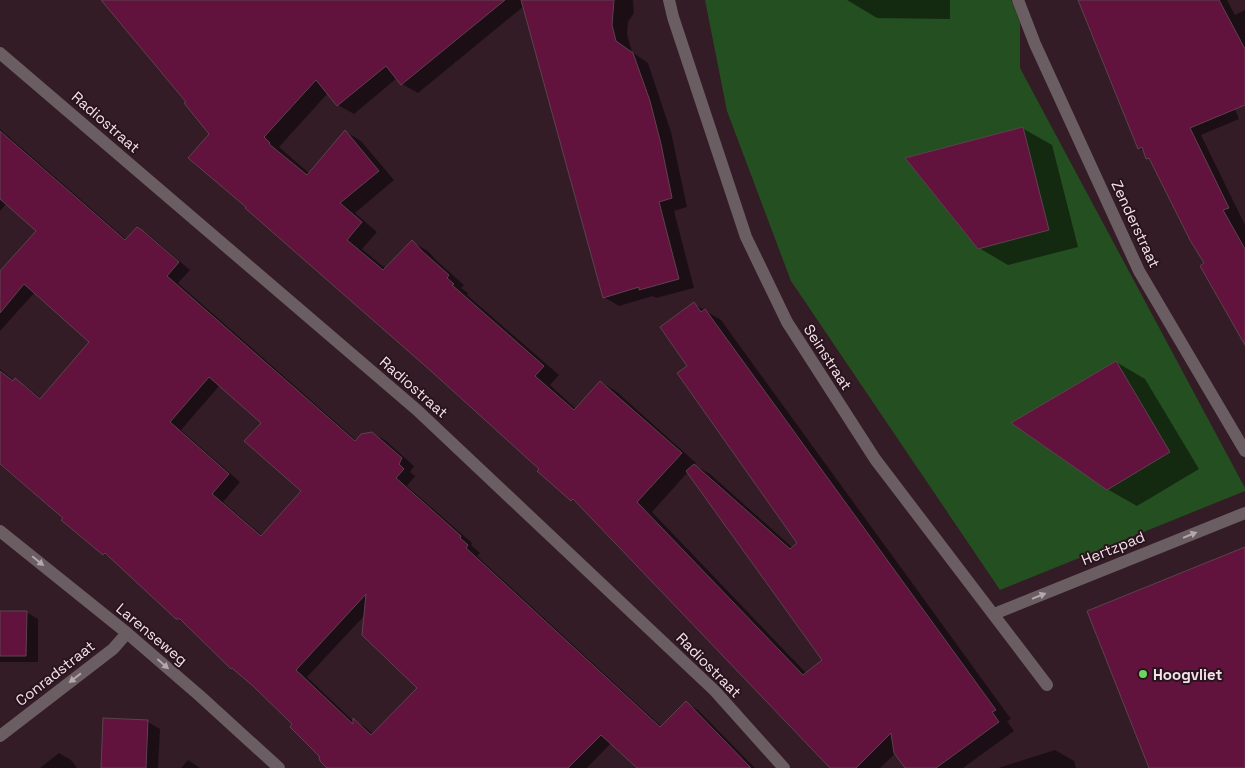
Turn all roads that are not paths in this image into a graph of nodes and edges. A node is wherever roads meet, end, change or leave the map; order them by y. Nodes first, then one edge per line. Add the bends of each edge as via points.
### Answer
1 (669, 0) edge
2 (1018, 0) edge
3 (0, 53) edge
4 (1245, 451) edge
5 (1245, 513) edge
6 (0, 531) edge
7 (994, 614) junction
8 (127, 633) junction
9 (1046, 685) dead end
10 (0, 736) edge
11 (279, 768) edge
12 (784, 768) edge

1 - 7 street, Seinstraat via 746,237 787,322 875,459
2 - 4 street, Zenderstraat via 1139,271
3 - 12 street, Radiostraat via 417,410 715,691
7 -> 5 street, Hertzpad
6 -> 8 street, Larenseweg
7 - 9 street, Seinstraat
8 -> 10 street, Conradstraat via 113,649
8 -> 11 street, Larenseweg

